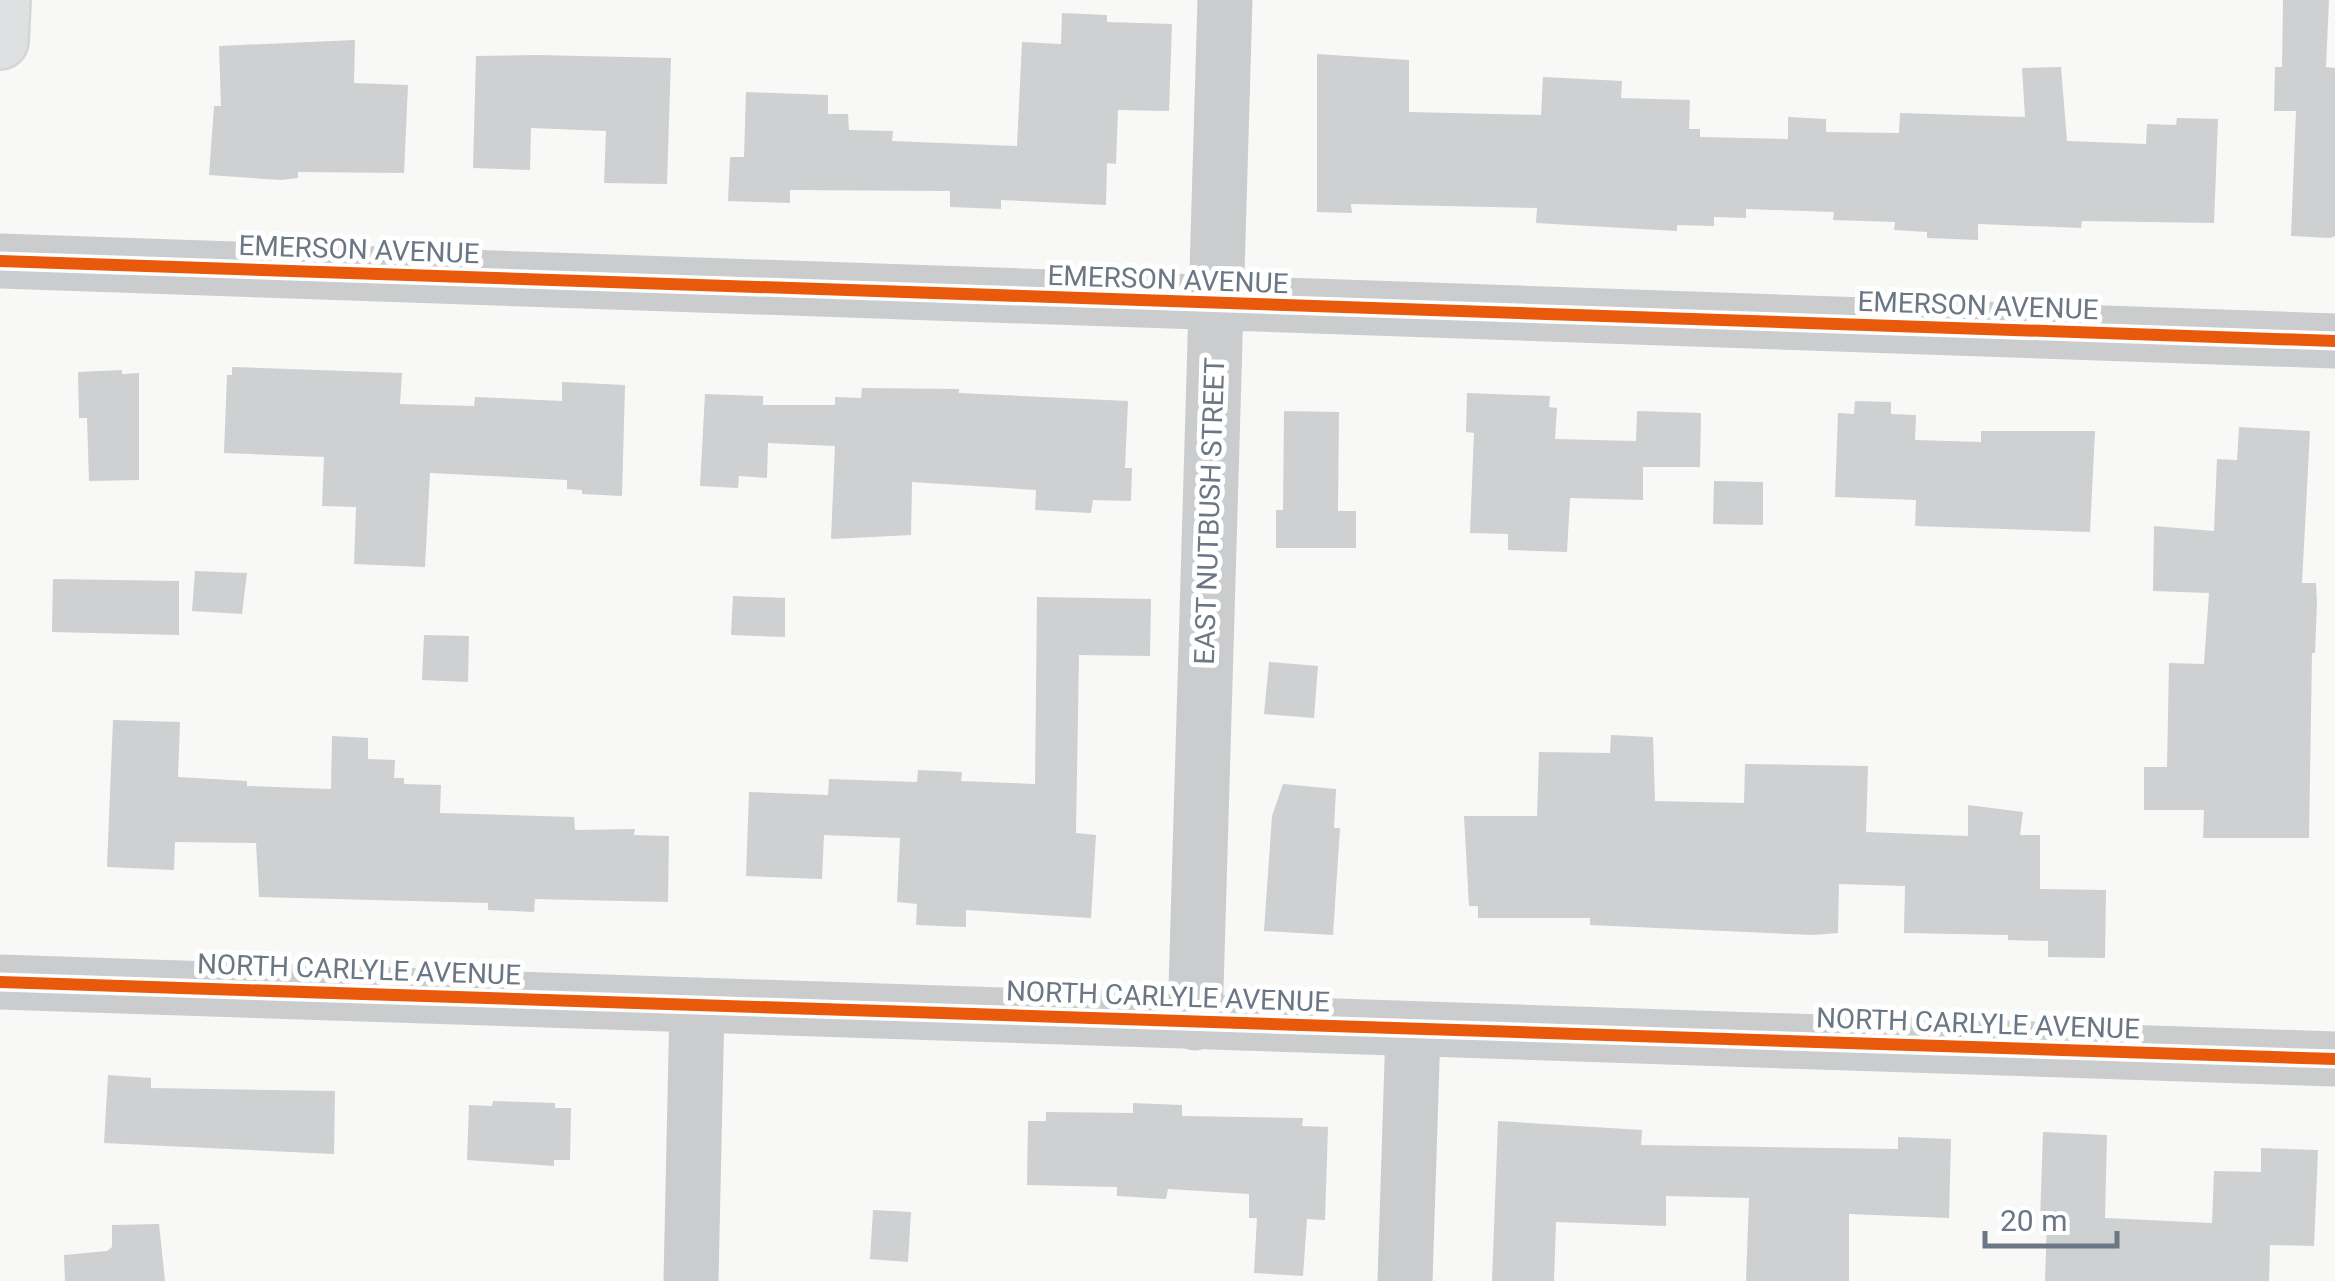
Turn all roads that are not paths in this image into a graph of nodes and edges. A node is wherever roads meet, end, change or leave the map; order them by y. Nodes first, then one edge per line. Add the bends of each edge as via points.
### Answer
1 (2, 0) edge
2 (1225, 0) edge
3 (0, 41) edge
4 (0, 261) edge
5 (1215, 306) junction
6 (2335, 341) edge
7 (0, 982) edge
8 (696, 1005) junction
9 (1195, 1023) junction
10 (1413, 1030) junction
11 (2335, 1059) edge
12 (691, 1281) edge
13 (1405, 1281) edge

1 - 3 main road
2 - 5 street, EAST NUTBUSH STREET
4 - 5 street, EMERSON AVENUE
5 - 6 street, EMERSON AVENUE
5 - 9 street, EAST NUTBUSH STREET
7 - 8 street, NORTH CARLYLE AVENUE
8 - 9 street, NORTH CARLYLE AVENUE
8 - 12 street
9 - 10 street, NORTH CARLYLE AVENUE
10 - 11 street, NORTH CARLYLE AVENUE
10 - 13 street

